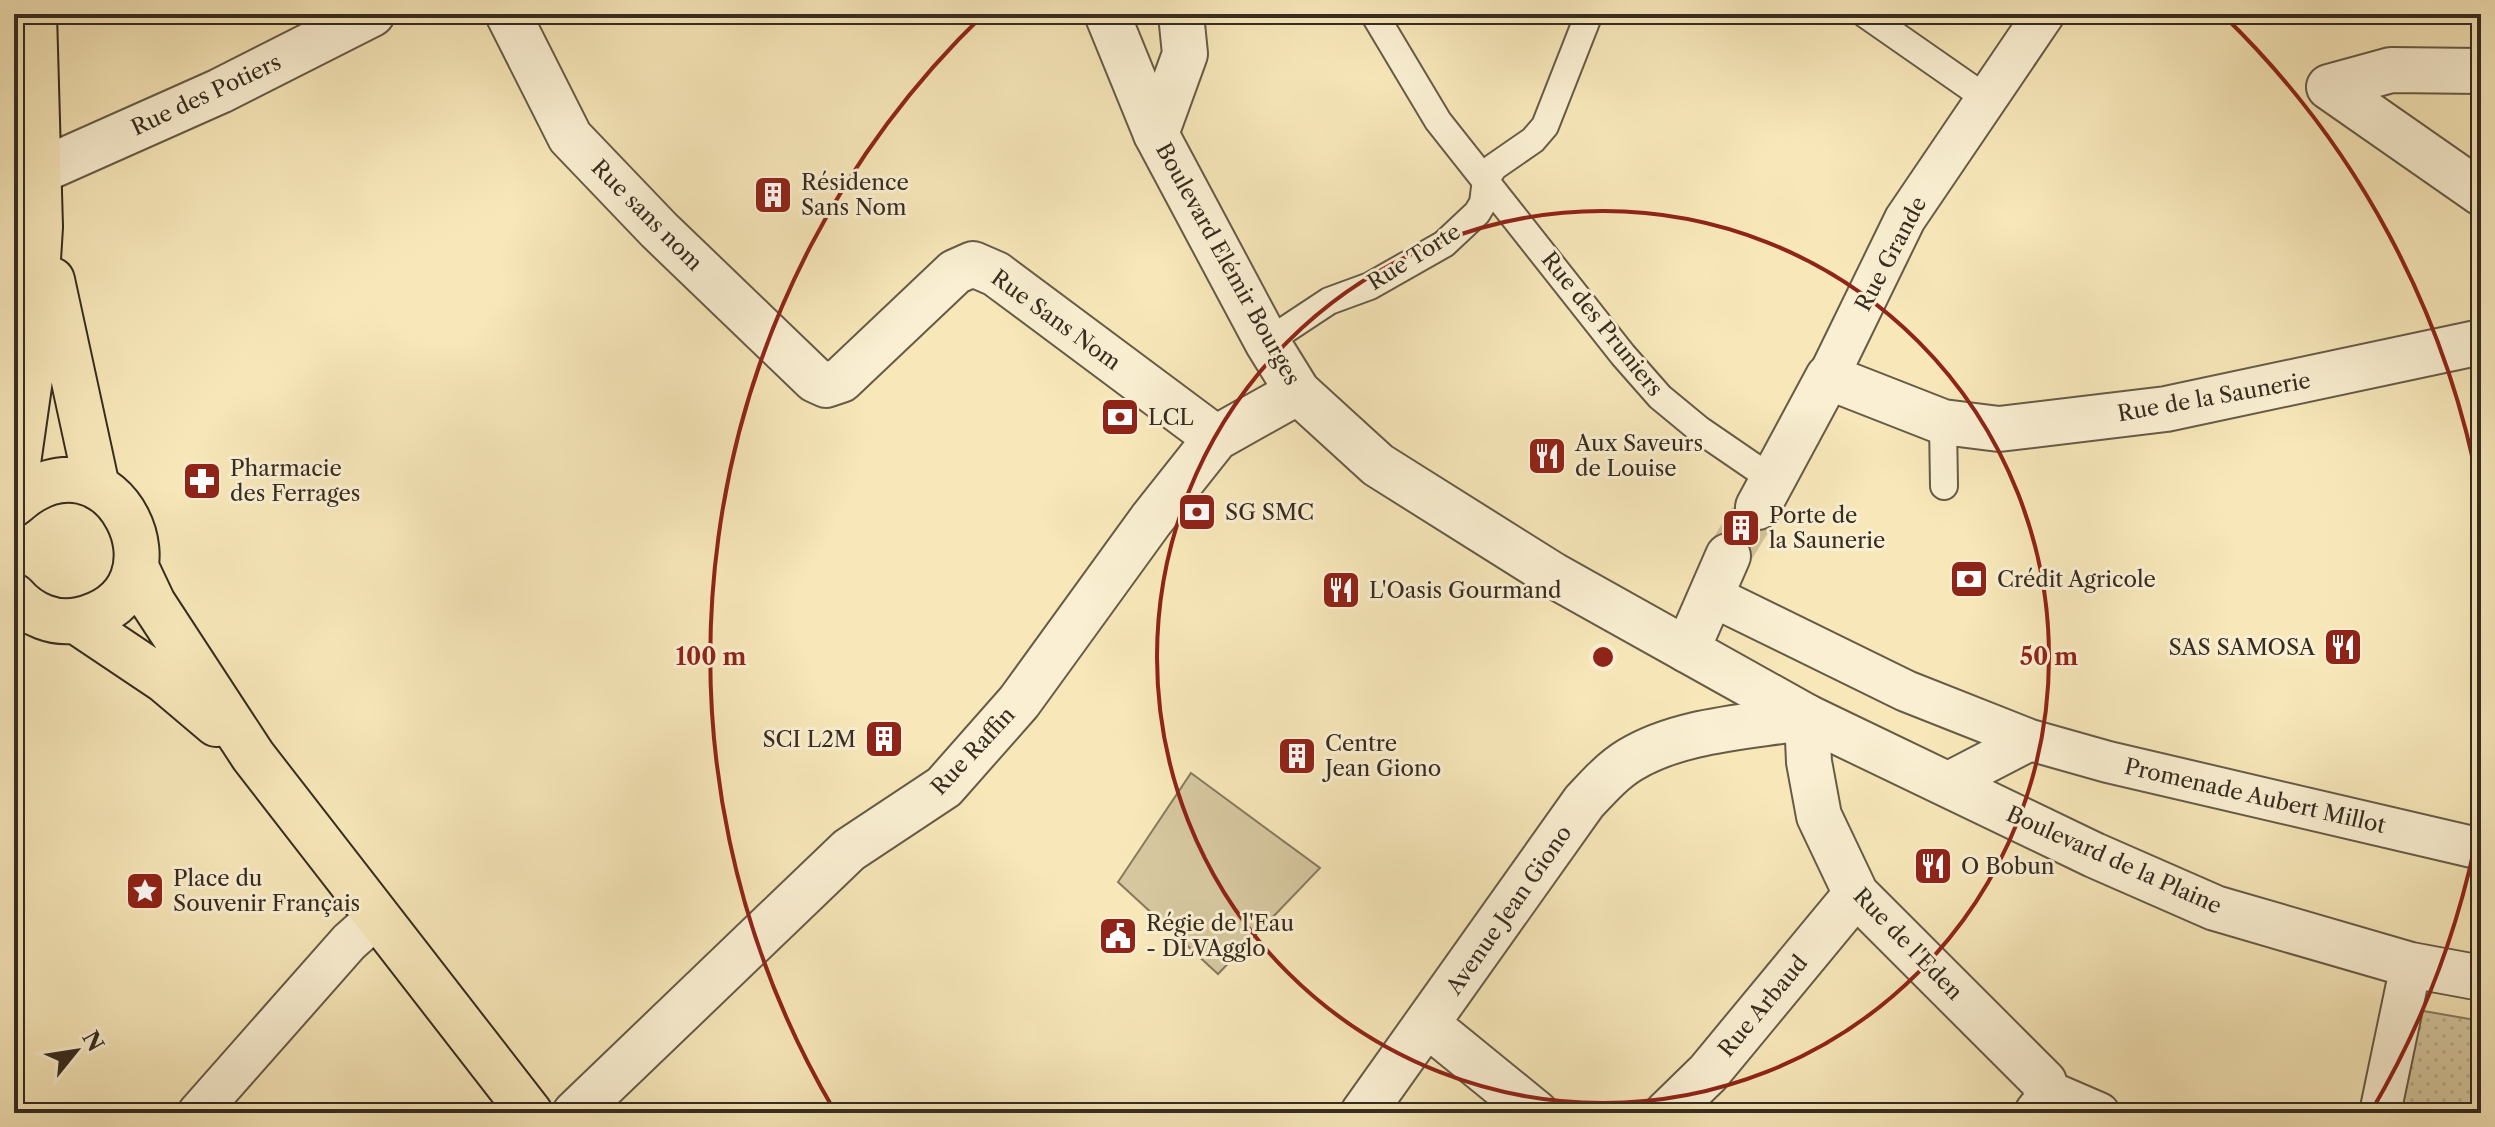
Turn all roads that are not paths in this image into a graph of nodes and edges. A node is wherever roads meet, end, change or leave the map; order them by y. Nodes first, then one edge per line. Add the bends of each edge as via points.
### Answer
1 (34, 14) edge
2 (372, 14) edge
3 (508, 14) edge
4 (1107, 14) edge
5 (1181, 14) edge
6 (1374, 14) edge
7 (1589, 14) edge
8 (1865, 14) edge
9 (2044, 14) edge
10 (2481, 71) edge
11 (26, 94) edge
12 (1987, 99) junction
13 (1156, 134) junction
14 (26, 172) edge
15 (1486, 179) junction
16 (2481, 193) edge
17 (40, 227) junction
18 (1267, 342) junction
19 (2481, 342) edge
20 (1828, 377) junction
21 (826, 385) joint
22 (1298, 392) junction
23 (1943, 422) junction
24 (1216, 438) junction
25 (1944, 486) dead end
26 (97, 487) junction
27 (14, 491) edge
28 (1765, 493) joint
29 (14, 504) edge
30 (1728, 556) tunnel mouth
31 (136, 567) junction
32 (1712, 596) junction
33 (17, 602) edge
34 (76, 621) junction
35 (1687, 650) junction
36 (1807, 717) junction
37 (2030, 740) junction
38 (253, 756) junction
39 (1947, 783) junction
40 (2481, 849) edge
41 (1856, 894) junction
42 (377, 917) junction
43 (2411, 965) junction
44 (2481, 978) edge
45 (1428, 1025) junction
46 (2043, 1102) edge
47 (198, 1113) edge
48 (530, 1113) edge
49 (575, 1113) edge
50 (1363, 1113) edge
51 (1536, 1113) edge
52 (1667, 1113) edge
53 (2099, 1113) edge
54 (2380, 1113) edge

1 - 11 main road
2 - 14 street, Rue des Potiers via 220,91
3 - 21 street, Rue sans nom via 570,137 798,366
4 - 13 street, Boulevard Elémir Bourges
5 - 13 street via 1185,54
6 - 15 lane, Rue des Pruniers via 1418,94
7 - 15 lane, Rue Torte via 1540,134 1494,167
8 - 12 lane
9 - 12 street, Rue Grande
10 - 16 street via 2391,70 2329,87
11 - 14 main road
12 - 20 street, Rue Grande via 1905,219
13 - 18 street, Boulevard Elémir Bourges
14 - 17 main road
15 - 18 lane, Rue Torte via 1477,213 1444,244 1370,286 1329,301
15 - 28 lane, Rue des Pruniers via 1660,397
17 - 26 main road
17 - 27 main road via 31,372
18 - 22 street, Boulevard Elémir Bourges
19 - 23 street, Rue de la Saunerie via 2166,409 1999,429
20 - 23 street, Rue de la Saunerie
20 - 28 street, Rue Grande
21 - 24 street, Rue Sans Nom via 841,380 955,272 973,264 996,274
22 - 24 street, Rue Raffin
22 - 35 street, Boulevard Elémir Bourges via 1378,465 1553,575
23 - 25 lane
24 - 49 street, Rue Raffin via 1019,702 944,787 849,850
26 - 29 main road via 51,481
26 - 31 main road via 130,519 137,540
30 - 32 street
31 - 34 main road via 114,603
31 - 38 main road via 153,603
32 - 35 street
32 - 37 street, Promenade Aubert Millot via 1906,691
33 - 34 main road via 57,621
34 - 38 main road via 164,680
35 - 36 street, Boulevard de la Plaine
36 - 39 street, Boulevard de la Plaine
36 - 41 street, Rue de l'Eden via 1819,816
36 - 45 street, Avenue Jean Giono via 1682,739 1630,760 1584,802
37 - 39 street
37 - 40 street, Promenade Aubert Millot
38 - 42 main road
39 - 43 street, Boulevard de la Plaine via 2215,908
41 - 46 street, Rue de l'Eden via 2044,1082
41 - 52 street, Rue Arbaud via 1708,1073
42 - 47 street
42 - 48 main road
43 - 44 street, Boulevard de la Plaine
43 - 54 street
45 - 50 street, Avenue Jean Giono
45 - 51 street
46 - 53 street, Rue de l'Eden

